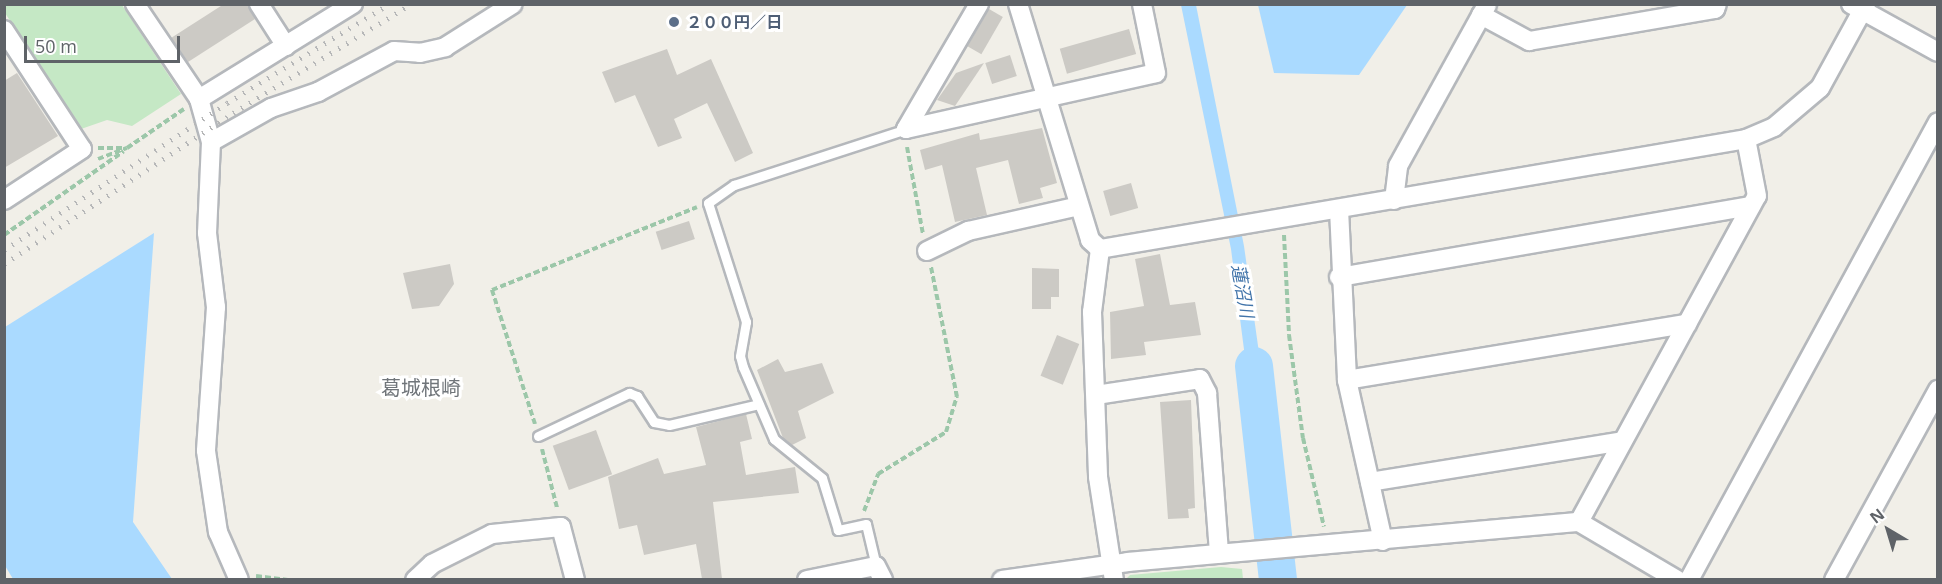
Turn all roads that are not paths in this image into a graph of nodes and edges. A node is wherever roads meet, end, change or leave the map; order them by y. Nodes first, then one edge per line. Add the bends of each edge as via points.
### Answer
1 (135, 4) edge
2 (259, 4) edge
3 (352, 4) edge
4 (513, 4) edge
5 (979, 4) edge
6 (1018, 4) edge
7 (1142, 4) edge
8 (1717, 4) edge
9 (1860, 7) edge
10 (1484, 10) edge
11 (4, 30) edge
12 (286, 46) junction
13 (1938, 52) edge
14 (199, 99) junction
15 (1049, 100) junction
16 (1938, 122) edge
17 (906, 129) junction
18 (1746, 139) junction
19 (211, 142) junction
20 (4, 200) edge
21 (1394, 200) junction
22 (1079, 206) junction
23 (1751, 206) junction
24 (1339, 209) junction
25 (1100, 249) junction
26 (927, 251) road end
27 (1339, 277) junction
28 (1687, 324) junction
29 (1347, 380) junction
30 (1938, 390) edge
31 (1096, 395) junction
32 (759, 404) junction
33 (1932, 415) edge
34 (538, 436) road end
35 (1622, 441) junction
36 (1370, 482) junction
37 (1579, 522) junction
38 (1383, 541) junction
39 (1219, 554) junction
40 (1113, 572) edge
41 (879, 573) edge
42 (237, 577) edge
43 (414, 579) edge
44 (574, 579) edge
45 (807, 579) edge
46 (1002, 579) edge
47 (1677, 579) edge
48 (1689, 579) edge
49 (1834, 579) edge

1 - 14 street
2 - 12 street
3 - 12 street
4 - 19 street via 445,47 420,53 394,51 318,92 271,108
5 - 17 street
6 - 15 street
7 - 15 street via 1156,74
8 - 10 street via 1715,9 1529,41
9 - 13 street
9 - 18 street via 1820,88 1782,121
10 - 21 street via 1398,166
11 - 20 street via 82,149
12 - 14 street
14 - 19 street
15 - 17 street
15 - 22 street
16 - 48 street
17 - 32 lane via 734,185 708,202 746,322 740,356
18 - 21 street
18 - 23 street via 1757,196
19 - 42 street via 207,233 215,330 206,451 218,532
21 - 24 street
22 - 25 street via 1090,240
22 - 26 street via 968,231
23 - 27 street
23 - 28 street
24 - 25 street
24 - 27 street
25 - 31 street via 1092,312
27 - 29 street
28 - 29 street
28 - 35 street
29 - 36 street
30 - 33 street
31 - 39 street via 1200,379 1207,393
31 - 40 street via 1098,477
32 - 34 lane via 669,424 654,422 637,396 629,393
32 - 41 lane via 781,448 822,478 838,530 866,524
33 - 49 street
35 - 36 street
35 - 37 street
36 - 38 street
37 - 38 street
37 - 47 street
38 - 39 street
39 - 40 street
40 - 46 street
41 - 45 street
43 - 44 street via 432,564 492,534 561,526

